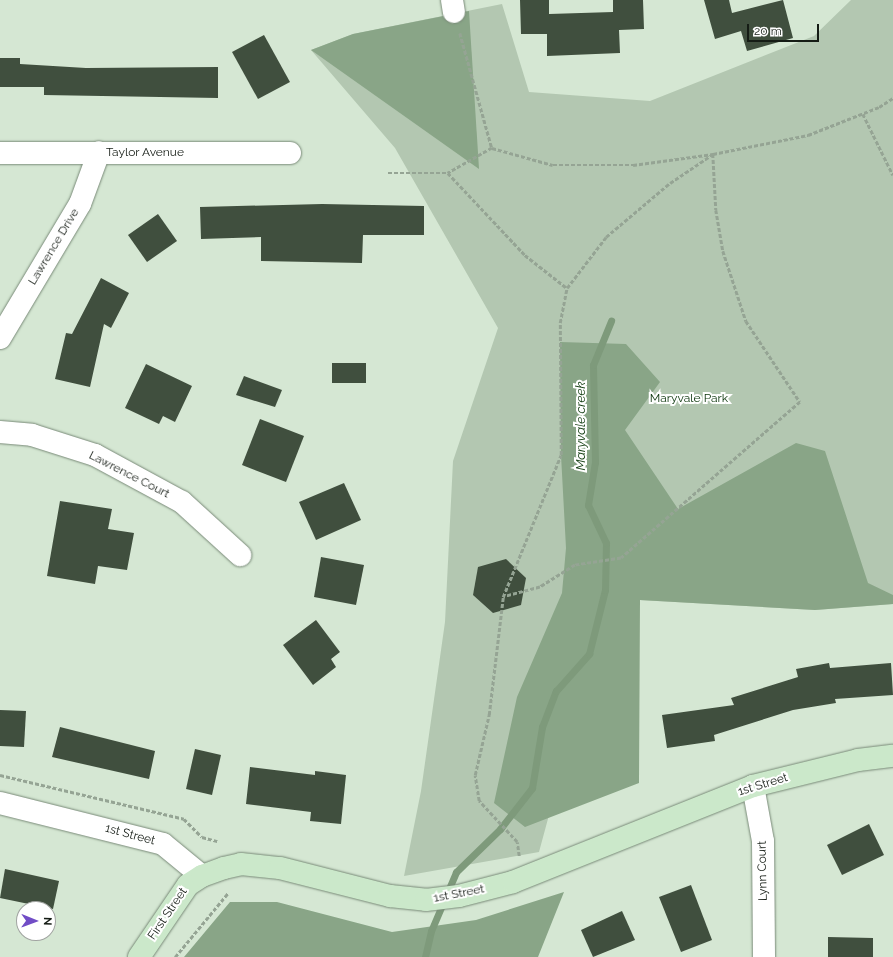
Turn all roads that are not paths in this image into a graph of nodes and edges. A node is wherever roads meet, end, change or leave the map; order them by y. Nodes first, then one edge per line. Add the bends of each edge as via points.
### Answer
1 (0, 152) edge
2 (99, 152) junction
3 (290, 153) dead end
4 (0, 338) edge
5 (0, 432) edge
6 (240, 555) dead end
7 (893, 756) edge
8 (753, 786) junction
9 (0, 803) edge
10 (202, 876) junction
11 (139, 957) edge
12 (764, 957) edge

1 - 2 street, Taylor Avenue
2 - 3 street, Taylor Avenue
2 - 4 street, Lawrence Drive via 80,204
5 - 6 street, Lawrence Court via 32,435 95,455 182,502
7 - 8 street, 1st Street via 858,760
8 - 10 street, 1st Street via 513,882 459,896 426,900 390,896 280,868 241,864
8 - 12 street, Lynn Court via 763,841
9 - 10 street, 1st Street via 163,844
10 - 11 street, First Street via 188,885

